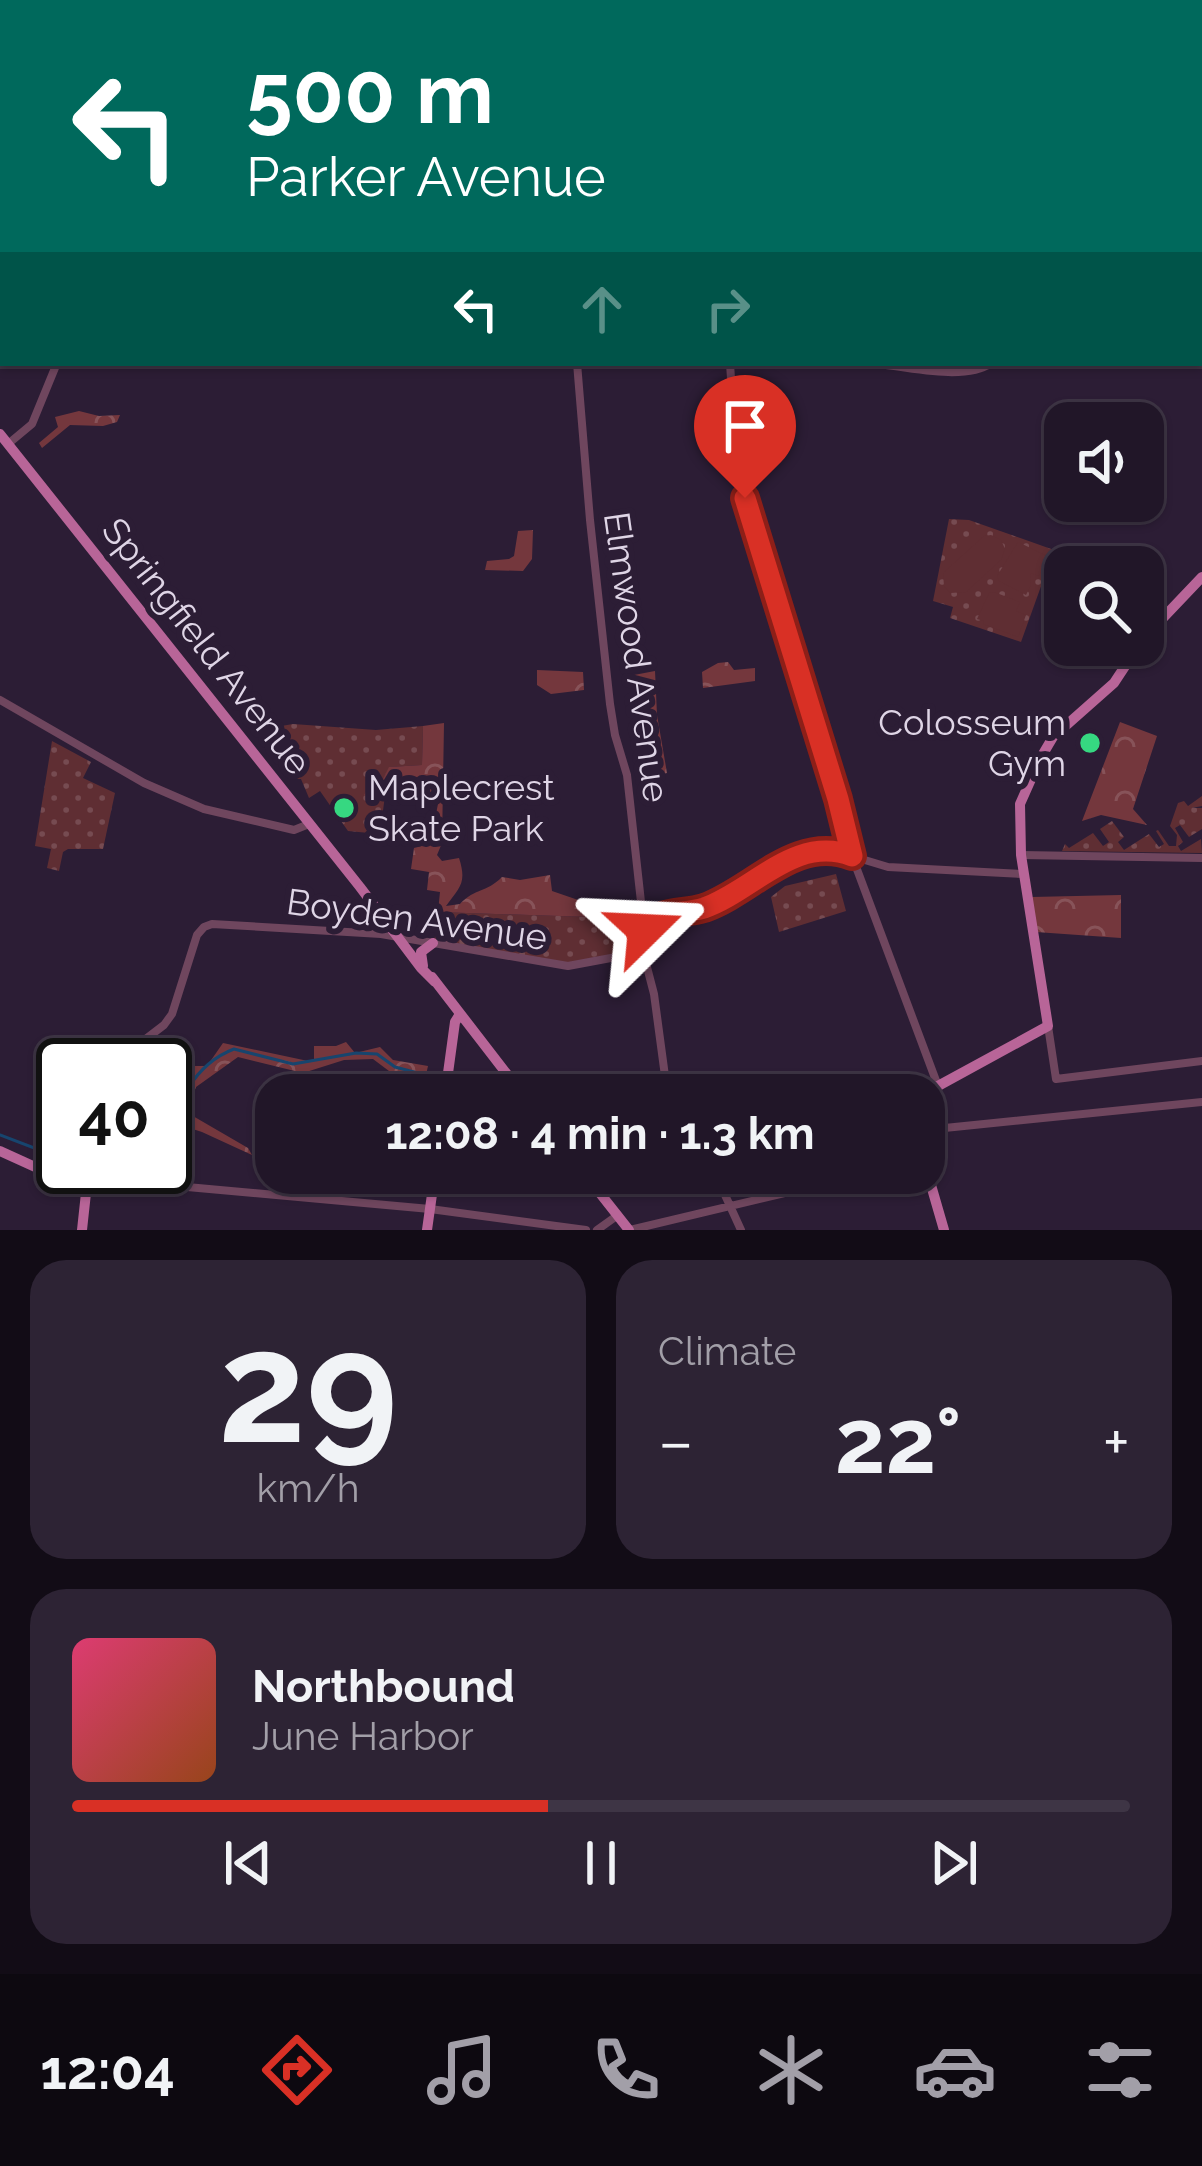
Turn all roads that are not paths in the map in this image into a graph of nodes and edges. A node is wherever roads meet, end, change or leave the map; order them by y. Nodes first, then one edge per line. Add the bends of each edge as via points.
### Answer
1 (56, 366) edge
2 (577, 366) edge
3 (730, 366) edge
4 (900, 366) edge
5 (987, 366) edge
6 (4, 439) edge
7 (1202, 577) edge
8 (1164, 617) edge
9 (1126, 666) edge
10 (0, 700) edge
11 (304, 827) junction
12 (1021, 855) junction
13 (852, 856) junction
14 (1202, 858) edge
15 (1023, 874) junction
16 (648, 923) junction
17 (398, 937) junction
18 (433, 943) junction
19 (643, 952) junction
20 (410, 953) junction
21 (423, 966) junction
22 (435, 982) junction
23 (460, 1014) junction
24 (1048, 1026) junction
25 (147, 1038) edge
26 (1202, 1060) edge
27 (448, 1074) edge
28 (507, 1074) edge
29 (665, 1074) edge
30 (934, 1074) edge
31 (945, 1082) edge
32 (1202, 1102) edge
33 (945, 1129) edge
34 (0, 1151) edge
35 (36, 1167) edge
36 (192, 1188) edge
37 (81, 1194) edge
38 (432, 1194) edge
39 (601, 1194) edge
40 (726, 1194) edge
41 (782, 1194) edge
42 (934, 1194) edge
43 (733, 1207) junction
44 (430, 1209) junction
45 (618, 1215) junction
46 (79, 1230) edge
47 (427, 1230) edge
48 (586, 1230) edge
49 (597, 1230) edge
50 (629, 1230) edge
51 (742, 1230) edge
52 (944, 1230) edge

1 - 6 street via 32,424
2 - 16 street, Elmwood Avenue via 610,704
3 - 13 street via 741,484
4 - 5 street via 967,373
6 - 11 main road, Springfield Avenue
7 - 8 main road
9 - 12 main road via 1040,759 1019,809
10 - 11 street via 178,799
11 - 17 main road, Springfield Avenue
12 - 14 street
12 - 15 main road
13 - 15 street via 887,867
13 - 16 street via 797,856 706,907
13 - 30 street
15 - 24 main road
16 - 19 street, Elmwood Avenue
17 - 18 street, Boyden Avenue
17 - 20 main road, Springfield Avenue
17 - 25 street, Boyden Avenue via 206,926 196,935 172,1014
18 - 19 street, Boyden Avenue via 568,966
18 - 21 main road via 421,952
19 - 29 street, Elmwood Avenue
20 - 21 main road, Springfield Avenue
20 - 22 main road, Springfield Avenue
21 - 22 main road, Springfield Avenue
22 - 23 main road, Springfield Avenue
23 - 27 main road
23 - 28 main road, Springfield Avenue
24 - 26 street via 1056,1079
24 - 31 main road
32 - 33 street
34 - 35 main road
36 - 44 street
37 - 46 main road
38 - 44 main road
39 - 45 main road
40 - 43 street
41 - 43 street
42 - 52 main road
43 - 50 street
43 - 51 street
44 - 47 main road
44 - 48 street
45 - 49 street
45 - 50 main road

